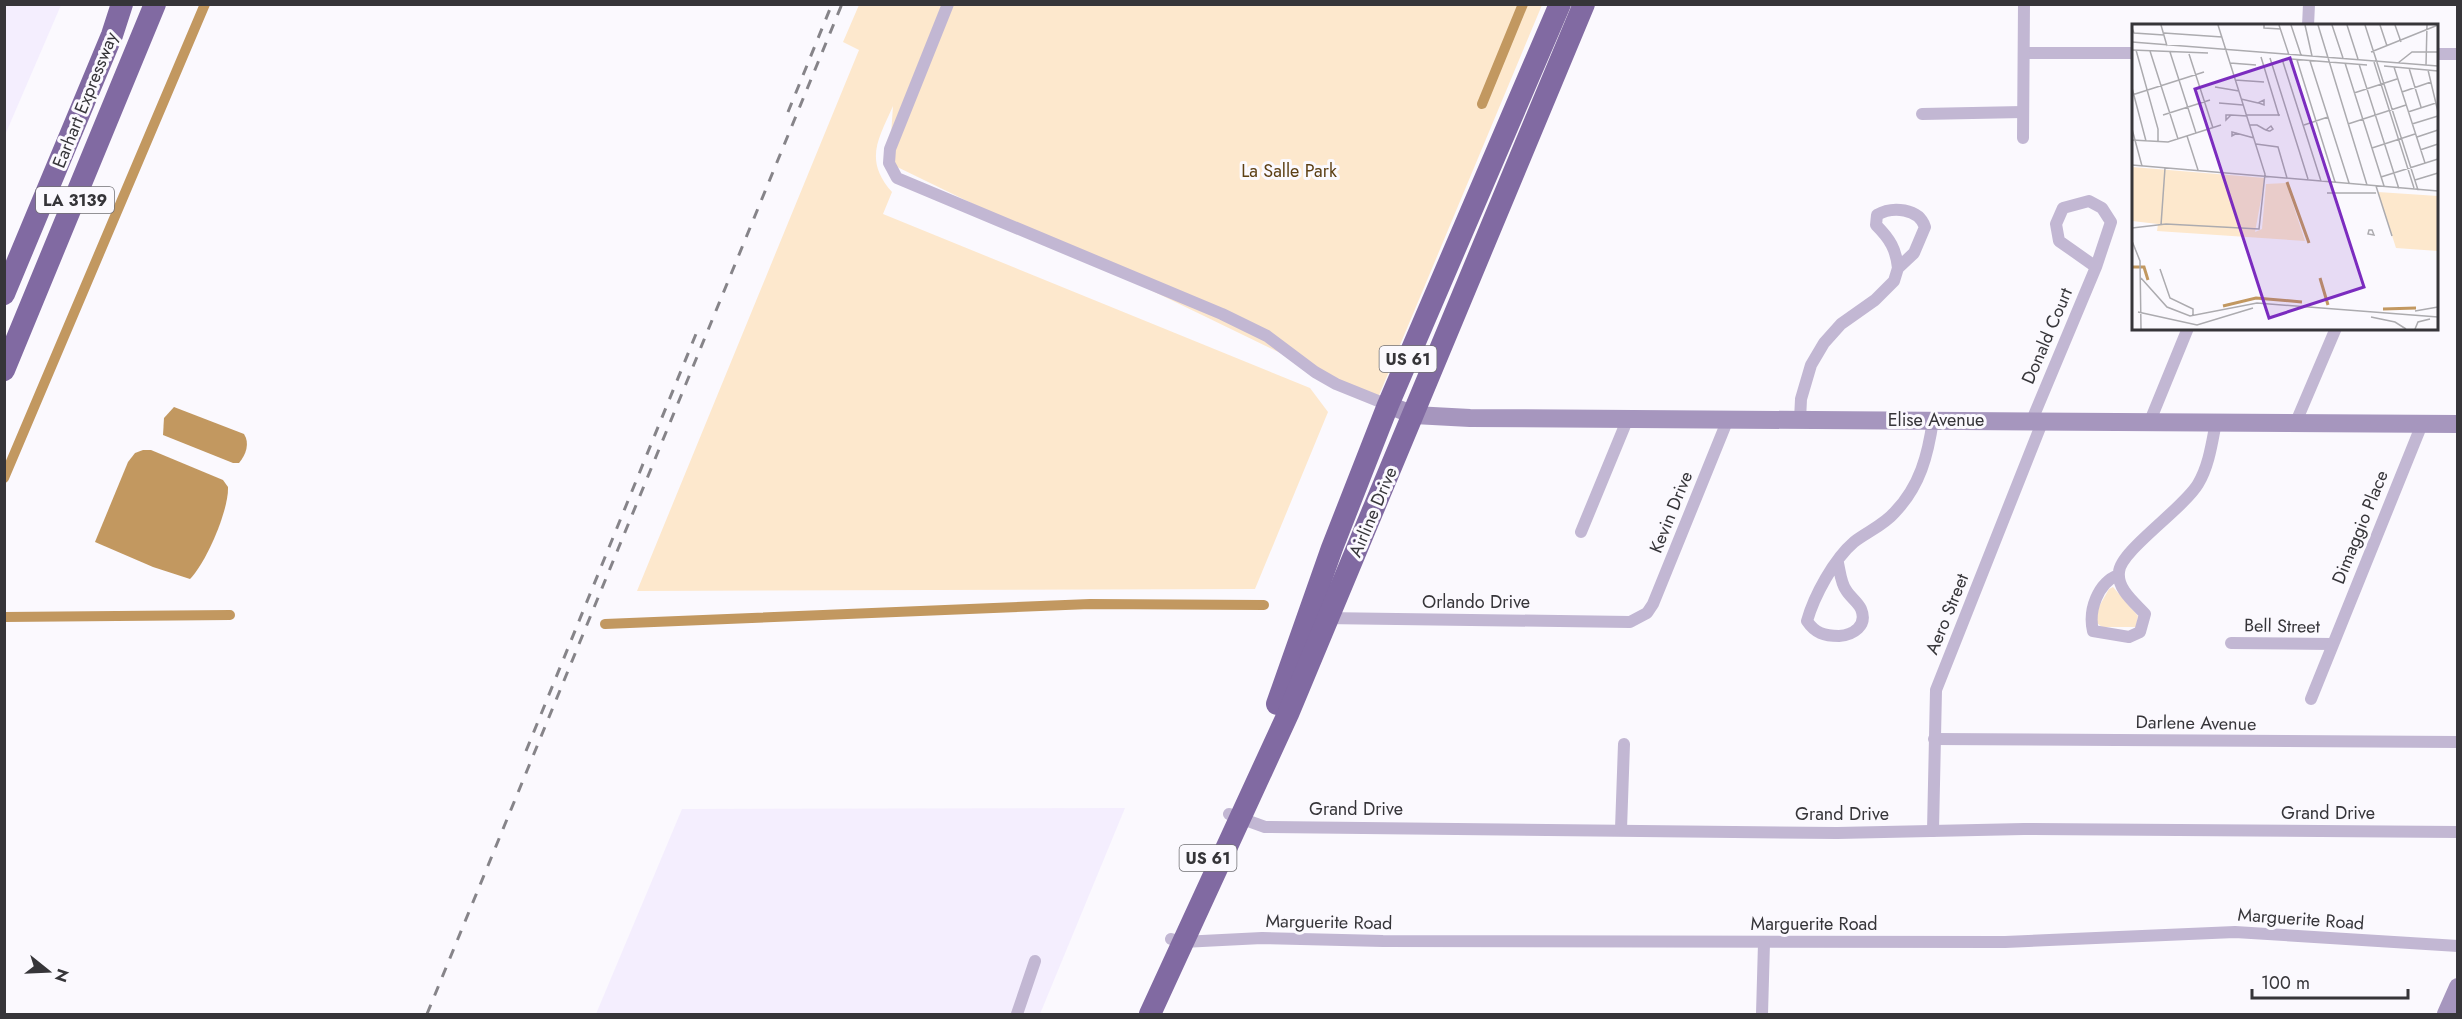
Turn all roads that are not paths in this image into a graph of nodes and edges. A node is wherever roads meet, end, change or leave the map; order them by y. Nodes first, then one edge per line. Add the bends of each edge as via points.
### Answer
1 (122, 4) edge
2 (155, 4) edge
3 (948, 4) edge
4 (1560, 4) edge
5 (1584, 4) edge
6 (2024, 4) edge
7 (2309, 4) edge
8 (2308, 24) edge
9 (2024, 53) junction
10 (2132, 53) edge
11 (2438, 54) edge
12 (2457, 54) edge
13 (2023, 112) junction
14 (1922, 114) dead end
15 (2023, 138) dead end
16 (1501, 142) junction
17 (1522, 153) junction
18 (2096, 267) junction
19 (1899, 268) junction
20 (4, 294) edge
21 (2187, 330) edge
22 (2335, 330) edge
23 (4, 370) edge
24 (1388, 405) junction
25 (1414, 415) junction
26 (1628, 418) junction
27 (1728, 419) junction
28 (1800, 420) junction
29 (1933, 420) junction
30 (2037, 420) junction
31 (2150, 421) junction
32 (2216, 422) junction
33 (2296, 423) junction
34 (2422, 424) junction
35 (2457, 424) edge
36 (1581, 532) dead end
37 (1838, 563) junction
38 (2118, 575) junction
39 (1643, 615) joint
40 (1318, 618) junction
41 (2231, 643) dead end
42 (2332, 644) junction
43 (2311, 699) dead end
44 (1934, 739) junction
45 (2457, 742) edge
46 (1624, 744) dead end
47 (1234, 815) junction
48 (1621, 829) junction
49 (1933, 831) junction
50 (2457, 832) edge
51 (1177, 941) junction
52 (1764, 943) junction
53 (2457, 946) edge
54 (1035, 961) dead end
55 (2457, 987) edge
56 (1017, 1014) edge
57 (1137, 1014) edge
58 (1150, 1014) edge
59 (1762, 1014) edge
60 (2446, 1014) edge

1 - 20 highway, Earhart Expressway / LA 3139
2 - 23 highway, Earhart Expressway / LA 3139
3 - 24 street via 890,149 889,163 897,178 1222,314 1267,336 1336,384
4 - 16 highway, Airline Drive / US 61
5 - 17 highway, Airline Drive / US 61
6 - 9 street
7 - 8 street
9 - 10 street
9 - 13 street
11 - 12 street
13 - 14 street
13 - 15 street
16 - 17 highway
16 - 24 highway, Airline Drive / US 61
17 - 25 highway, Airline Drive / US 61
18 - 18 street, Donald Court via 2111,222 2102,208 2090,201 2063,208 2056,224 2059,241
18 - 30 street, Donald Court
19 - 19 street via 1914,253 1925,227 1922,217 1915,213 1886,210 1877,215 1876,225 1890,239
19 - 28 street via 1894,281 1875,300 1841,324 1824,343 1811,365 1801,399
21 - 31 street
22 - 33 street
24 - 25 street, Elise Avenue
24 - 40 highway, Airline Drive / US 61
25 - 26 street, Elise Avenue
25 - 40 highway, Airline Drive / US 61
26 - 27 street, Elise Avenue
26 - 36 street
27 - 28 street, Elise Avenue
27 - 39 street, Kevin Drive via 1653,604
28 - 29 street, Elise Avenue
29 - 30 street, Elise Avenue
29 - 37 street via 1924,466 1914,488 1894,514 1852,544
30 - 31 street, Elise Avenue
30 - 44 street, Aero Street via 1936,690
31 - 32 street, Elise Avenue
32 - 33 street, Elise Avenue
32 - 38 street via 2200,482 2168,519 2129,550
33 - 34 street, Elise Avenue
34 - 35 street, Elise Avenue
34 - 42 street, Dimaggio Place
37 - 37 street via 1845,589 1861,609 1862,620 1851,634 1823,635 1807,621 1812,603
38 - 38 street via 2108,579 2095,600 2090,619 2094,631 2129,638 2140,632 2145,614 2122,588
39 - 40 street, Orlando Drive via 1630,621
40 - 47 highway, Airline Drive / US 61
41 - 42 street, Bell Street
42 - 43 street, Dimaggio Place
44 - 45 street, Darlene Avenue
44 - 49 street, Aero Street
46 - 48 street
47 - 48 street, Grand Drive via 1265,827
47 - 51 highway, Airline Drive / US 61
48 - 49 street, Grand Drive
49 - 50 street, Grand Drive
51 - 52 street, Marguerite Road via 1262,938
51 - 57 highway, Airline Drive / US 61
51 - 58 highway, Airline Drive / US 61
52 - 53 street, Marguerite Road via 2005,942 2235,932
52 - 59 street
54 - 56 street
55 - 60 street

